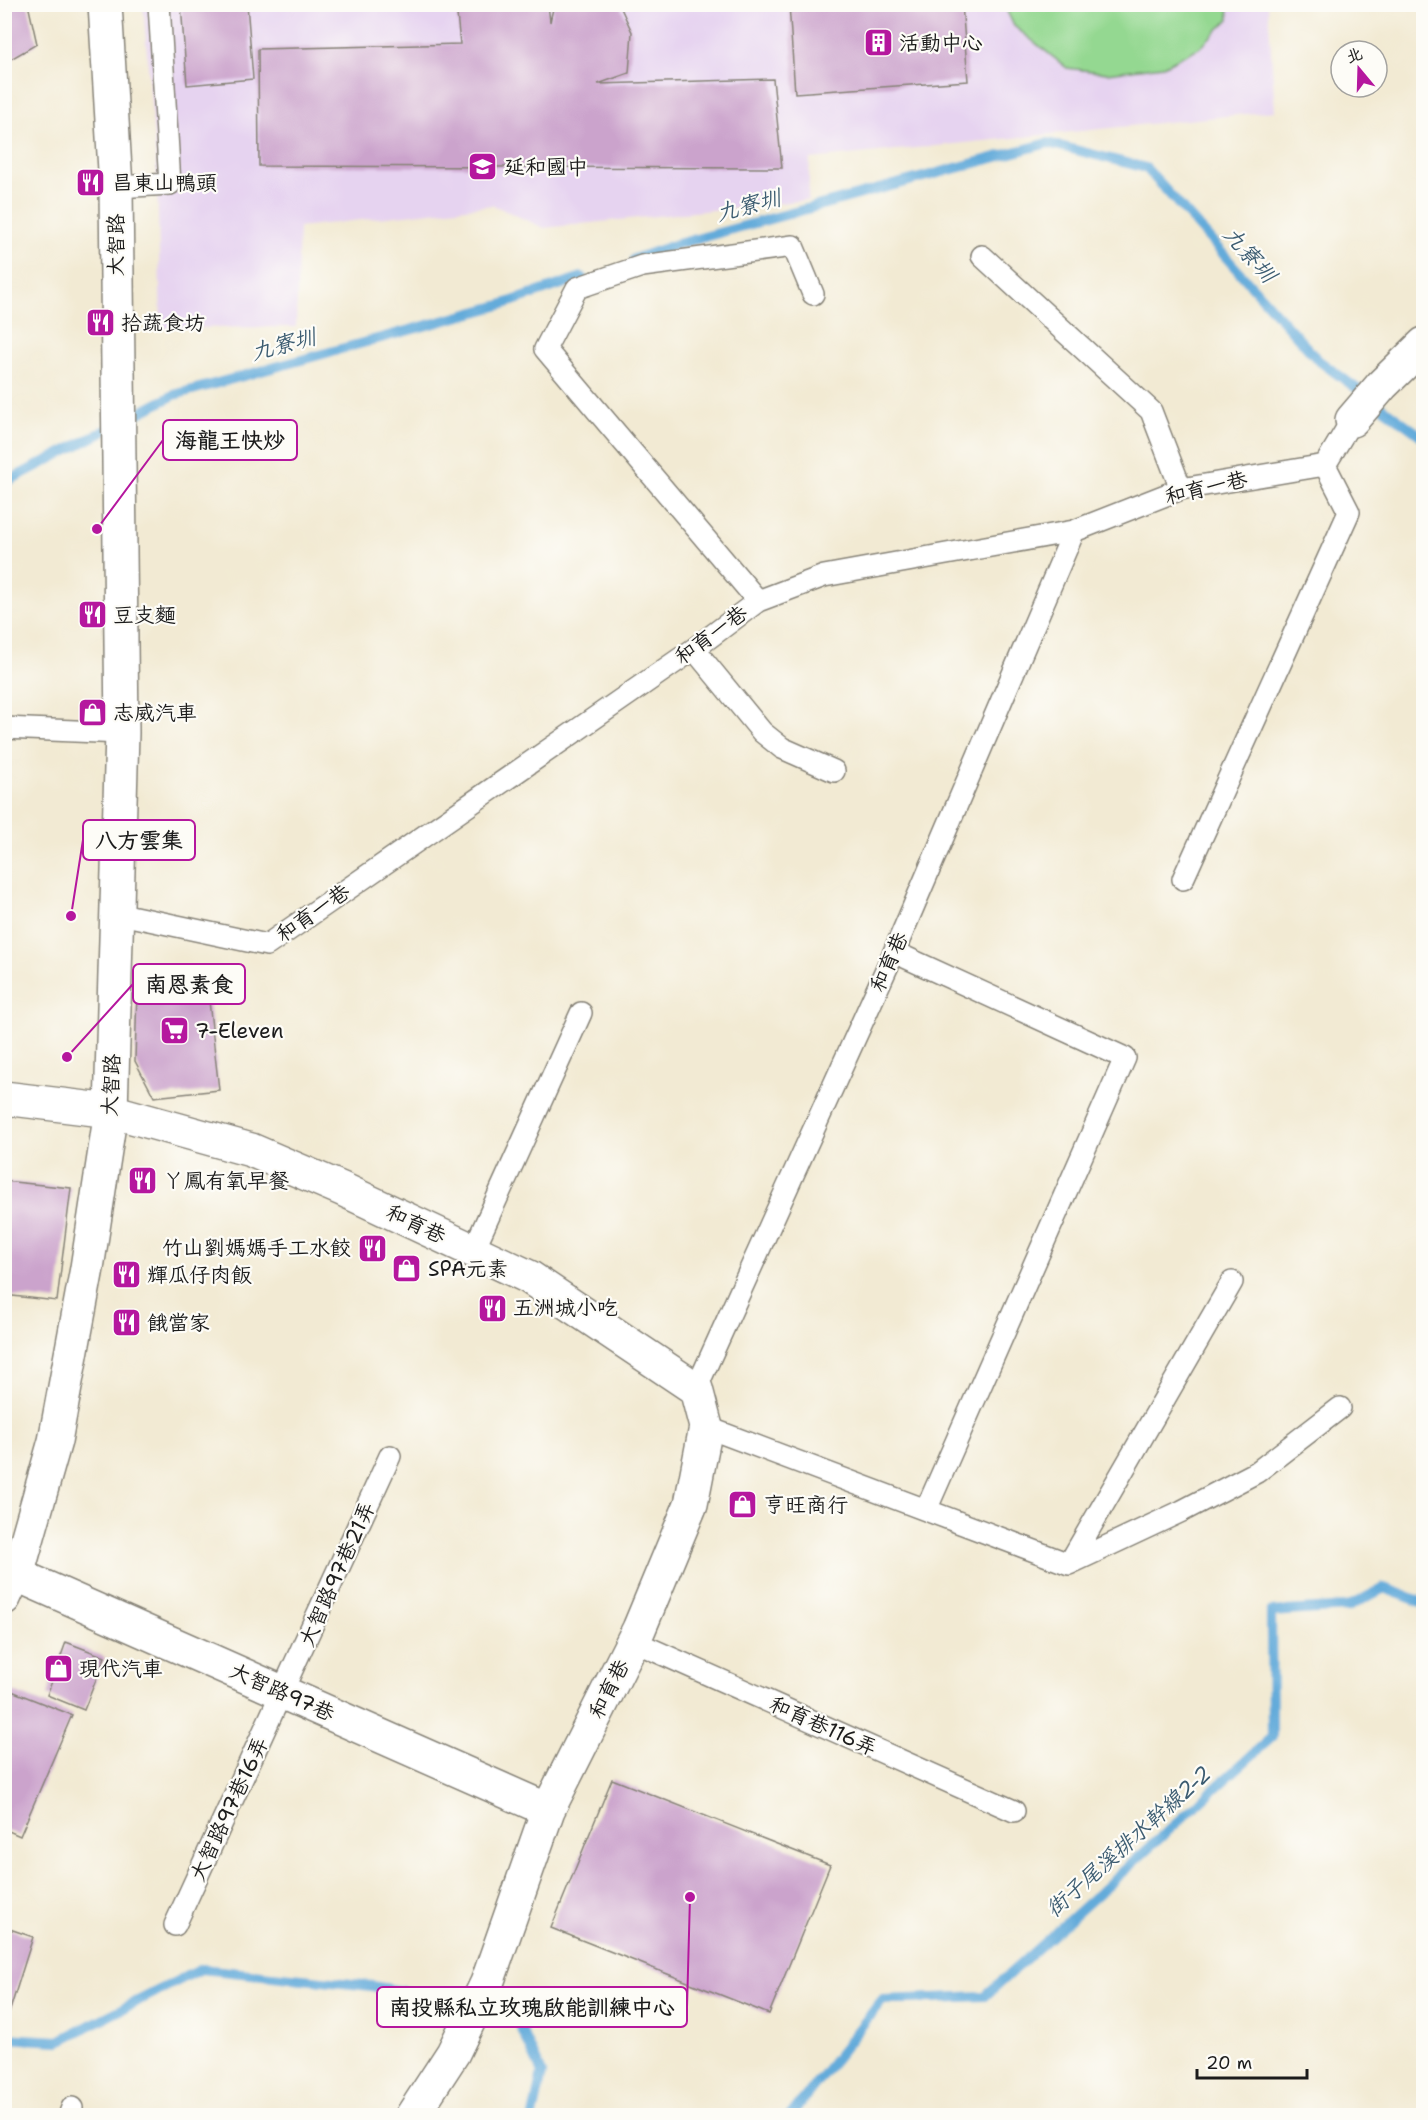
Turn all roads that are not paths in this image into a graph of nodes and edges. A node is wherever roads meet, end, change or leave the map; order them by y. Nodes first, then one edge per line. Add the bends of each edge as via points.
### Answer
1 (105, 4) edge
2 (159, 4) edge
3 (116, 187) junction
4 (982, 256) dead end
5 (813, 294) dead end
6 (1424, 344) edge
7 (1352, 420) joint
8 (1325, 465) junction
9 (1181, 489) junction
10 (1074, 531) junction
11 (758, 601) junction
12 (694, 649) junction
13 (4, 728) edge
14 (122, 733) junction
15 (834, 771) dead end
16 (1183, 879) dead end
17 (116, 913) junction
18 (894, 952) junction
19 (581, 1013) dead end
20 (4, 1098) edge
21 (111, 1112) junction
22 (473, 1251) junction
23 (1232, 1282) dead end
24 (696, 1389) junction
25 (1340, 1408) dead end
26 (706, 1427) junction
27 (390, 1456) dead end
28 (926, 1510) junction
29 (1069, 1564) junction
30 (10, 1586) edge
31 (633, 1641) junction
32 (283, 1692) junction
33 (548, 1810) junction
34 (1014, 1811) dead end
35 (175, 1925) dead end
36 (412, 2115) edge

1 - 3 street, 大智路
2 - 3 lane via 170,184
3 - 14 street, 大智路
4 - 9 lane via 1151,411
5 - 11 lane via 793,246 642,266 577,288 545,349
6 - 7 street
7 - 8 lane
8 - 9 lane, 和育一巷
8 - 16 lane via 1349,512
9 - 10 lane, 和育一巷
10 - 11 lane, 和育一巷 via 824,576
10 - 18 lane, 和育巷
11 - 12 lane, 和育一巷
12 - 15 lane via 762,732 782,748
12 - 17 lane, 和育一巷 via 267,945
13 - 14 lane
14 - 17 street, 大智路
17 - 21 street, 大智路
18 - 24 lane, 和育巷
18 - 28 lane via 1125,1058
19 - 22 lane
20 - 21 street, 和育巷
21 - 22 street, 和育巷 via 251,1150
21 - 30 street, 大智路 via 55,1441 21,1561
22 - 24 street, 和育巷 via 529,1277
23 - 29 lane
24 - 26 street, 和育巷
25 - 29 lane via 1257,1472
26 - 28 lane
26 - 31 street, 和育巷 via 691,1504
27 - 32 lane, 大智路97巷21弄
28 - 29 lane
30 - 32 street, 大智路97巷
31 - 33 street, 和育巷
31 - 34 lane, 和育巷116弄
32 - 33 street, 大智路97巷
32 - 35 lane, 大智路97巷16弄
33 - 36 street, 和育巷 via 487,1983 453,2053

